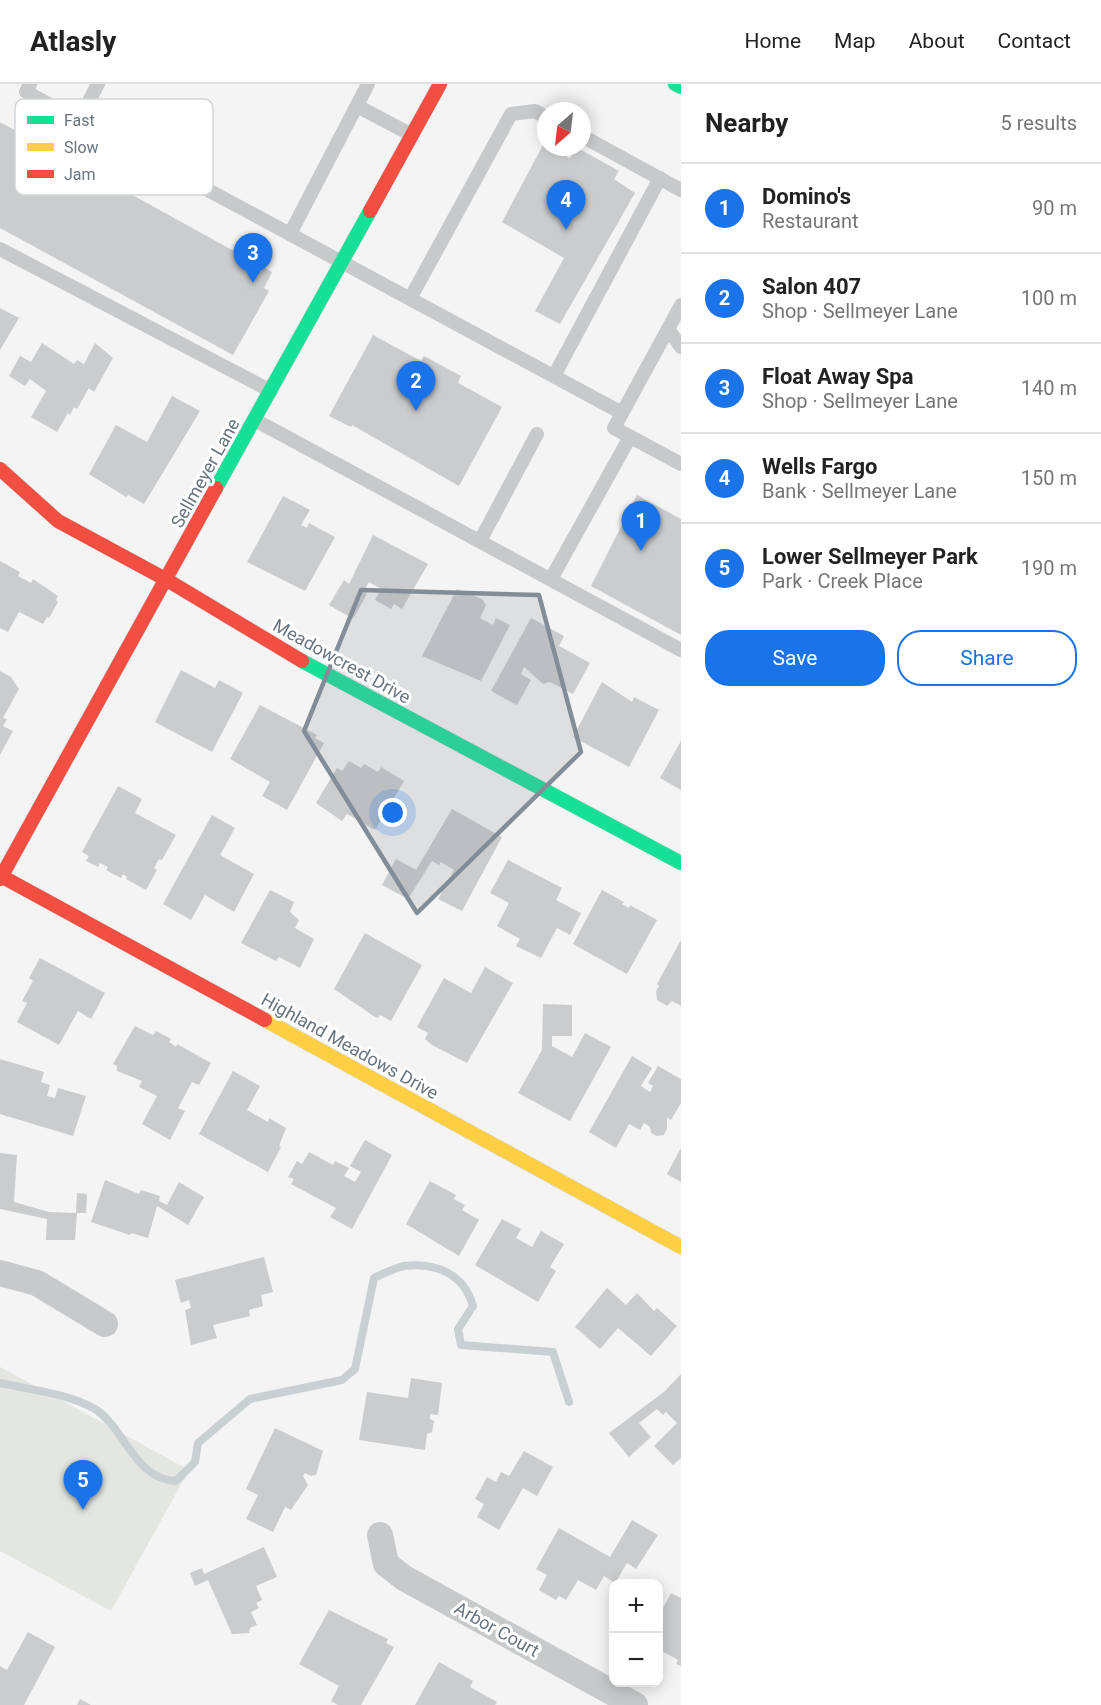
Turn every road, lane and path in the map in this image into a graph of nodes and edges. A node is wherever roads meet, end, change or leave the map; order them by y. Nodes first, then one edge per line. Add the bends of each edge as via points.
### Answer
1 (30, 84) edge
2 (98, 84) edge
3 (369, 84) edge
4 (440, 84) edge
5 (675, 84) edge
6 (681, 87) edge
7 (39, 99) edge
8 (90, 99) edge
9 (357, 106) junction
10 (537, 112) edge
11 (412, 135) junction
12 (591, 141) edge
13 (660, 178) junction
14 (681, 190) edge
15 (213, 192) edge
16 (290, 234) junction
17 (0, 249) edge
18 (342, 262) junction
19 (411, 297) junction
20 (681, 305) edge
21 (668, 329) junction
22 (681, 347) edge
23 (554, 376) junction
24 (271, 391) junction
25 (622, 413) junction
26 (255, 420) junction
27 (537, 434) dead end
28 (630, 437) junction
29 (681, 464) edge
30 (0, 469) edge
31 (480, 541) junction
32 (551, 579) junction
33 (167, 580) junction
34 (681, 650) edge
35 (681, 863) edge
36 (1, 877) edge
37 (681, 1247) edge
38 (0, 1274) edge
39 (105, 1324) dead end
40 (380, 1535) dead end
41 (635, 1705) edge

1 - 7 lane via 26,92
2 - 8 lane
3 - 9 lane
4 - 11 street, Sellmeyer Lane
5 - 6 street
9 - 11 lane
9 - 16 lane
10 - 19 lane via 511,114
11 - 18 street, Sellmeyer Lane
12 - 13 lane
13 - 14 lane
13 - 23 lane
15 - 16 lane
16 - 18 lane
17 - 24 lane
18 - 19 lane
18 - 24 street, Sellmeyer Lane
19 - 23 lane
20 - 21 lane
21 - 22 lane
21 - 25 lane
23 - 25 lane
24 - 26 street, Sellmeyer Lane
25 - 28 lane via 614,428
26 - 31 lane
26 - 33 street, Sellmeyer Lane
27 - 31 lane
28 - 29 lane
28 - 32 lane
30 - 33 street, Meadowcrest Drive via 58,522
31 - 32 lane
32 - 34 lane
33 - 35 street, Meadowcrest Drive via 288,654
33 - 36 street, Sellmeyer Lane
36 - 37 street, Highland Meadows Drive
38 - 39 street via 37,1283
40 - 41 street, Arbor Court via 386,1564 404,1578

